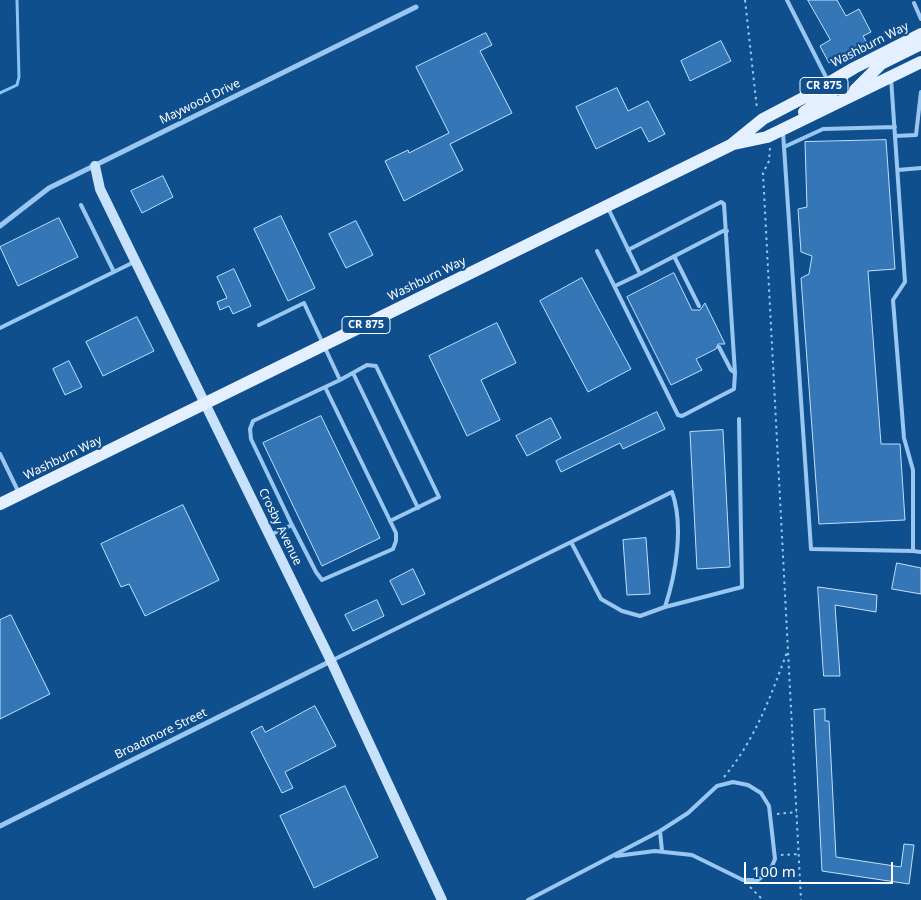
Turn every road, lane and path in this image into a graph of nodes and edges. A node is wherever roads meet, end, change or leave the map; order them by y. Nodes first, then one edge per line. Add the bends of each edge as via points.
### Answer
1 (745, 0) edge
2 (787, 0) edge
3 (914, 3) dead end
4 (416, 7) dead end
5 (921, 19) edge
6 (921, 34) edge
7 (921, 44) edge
8 (921, 52) edge
9 (921, 62) edge
10 (891, 76) junction
11 (828, 83) junction
12 (921, 92) edge
13 (846, 98) junction
14 (763, 119) junction
15 (895, 127) junction
16 (783, 129) junction
17 (895, 136) junction
18 (767, 137) junction
19 (731, 145) junction
20 (784, 147) junction
21 (96, 166) junction
22 (921, 168) edge
23 (898, 170) junction
24 (81, 205) dead end
25 (607, 206) junction
26 (0, 226) edge
27 (727, 231) junction
28 (628, 250) junction
29 (597, 251) dead end
30 (674, 256) junction
31 (136, 261) junction
32 (114, 272) junction
33 (640, 274) junction
34 (615, 286) junction
35 (699, 306) dead end
36 (259, 325) dead end
37 (0, 328) edge
38 (323, 346) junction
39 (719, 347) dead end
40 (353, 373) junction
41 (735, 373) junction
42 (340, 380) junction
43 (325, 387) junction
44 (206, 404) junction
45 (739, 419) dead end
46 (0, 454) edge
47 (20, 494) junction
48 (0, 504) edge
49 (418, 508) junction
50 (390, 521) junction
51 (292, 525) junction
52 (270, 535) junction
53 (571, 542) junction
54 (913, 551) junction
55 (921, 552) edge
56 (665, 607) junction
57 (788, 650) junction
58 (331, 661) junction
59 (717, 786) junction
60 (797, 812) junction
61 (770, 814) junction
62 (0, 826) edge
63 (660, 831) junction
64 (662, 851) junction
65 (799, 854) junction
66 (775, 855) junction
67 (616, 856) junction
68 (743, 880) junction
69 (442, 900) edge
70 (528, 900) edge
71 (763, 900) edge
72 (801, 900) edge

1 - 14 path via 757,109
2 - 11 lane
3 - 5 lane
4 - 21 street, Maywood Drive
6 - 11 main road, Washburn Way / CR 875
7 - 13 main road via 881,64
8 - 10 main road via 895,64 890,70
9 - 10 main road, Washburn Way / CR 875
10 - 13 main road, Washburn Way / CR 875
10 - 15 lane
11 - 14 main road, Washburn Way / CR 875
11 - 16 main road via 832,93
12 - 17 lane via 916,135
13 - 16 main road, Washburn Way / CR 875
14 - 19 main road, Washburn Way / CR 875
15 - 17 lane
15 - 20 lane via 823,129
16 - 18 main road, Washburn Way / CR 875
16 - 20 lane
17 - 23 lane
18 - 19 main road, Washburn Way / CR 875
18 - 57 path via 771,149 763,173
19 - 25 main road, Washburn Way / CR 875
20 - 54 lane via 810,549
21 - 26 street, Maywood Drive via 49,188
21 - 31 street, Crosby Avenue via 100,189
22 - 23 lane
23 - 54 lane via 905,282 893,300 904,438 913,470
24 - 32 lane
25 - 28 lane
25 - 38 main road, Washburn Way / CR 875
27 - 28 lane via 724,204 720,202
27 - 30 lane
27 - 41 lane
28 - 33 lane
29 - 34 lane
30 - 33 lane
30 - 35 lane
31 - 32 lane
31 - 44 street, Crosby Avenue
32 - 37 lane
33 - 34 lane
34 - 41 lane via 678,415 682,416 734,389
36 - 38 lane via 304,303
38 - 42 lane
38 - 44 main road, Washburn Way / CR 875
39 - 41 lane
40 - 42 lane
40 - 49 lane
40 - 49 lane via 367,365 376,366 439,497
42 - 43 lane
43 - 50 lane
43 - 51 lane via 253,421 250,429 251,439
44 - 47 main road, Washburn Way / CR 875
44 - 52 street, Crosby Avenue
45 - 56 lane via 742,587
46 - 47 lane
47 - 48 main road, Washburn Way / CR 875
49 - 50 lane
50 - 51 lane via 396,533 393,549 322,580
51 - 52 lane
52 - 58 street, Crosby Avenue
53 - 56 lane via 600,599 640,616
53 - 56 lane via 672,492 678,518 674,581
53 - 58 lane
54 - 55 lane
57 - 59 path via 767,707 737,762
57 - 60 path
58 - 62 street, Broadmore Street
58 - 69 street, Crosby Avenue
59 - 61 lane via 733,782 748,784 761,793 770,806
59 - 63 lane via 688,813
60 - 61 path
60 - 65 path
61 - 66 lane
63 - 64 lane
63 - 67 lane
64 - 67 lane
64 - 68 lane via 692,855
65 - 66 path
65 - 72 path
66 - 68 lane via 770,871 758,880
67 - 70 lane
68 - 71 path

